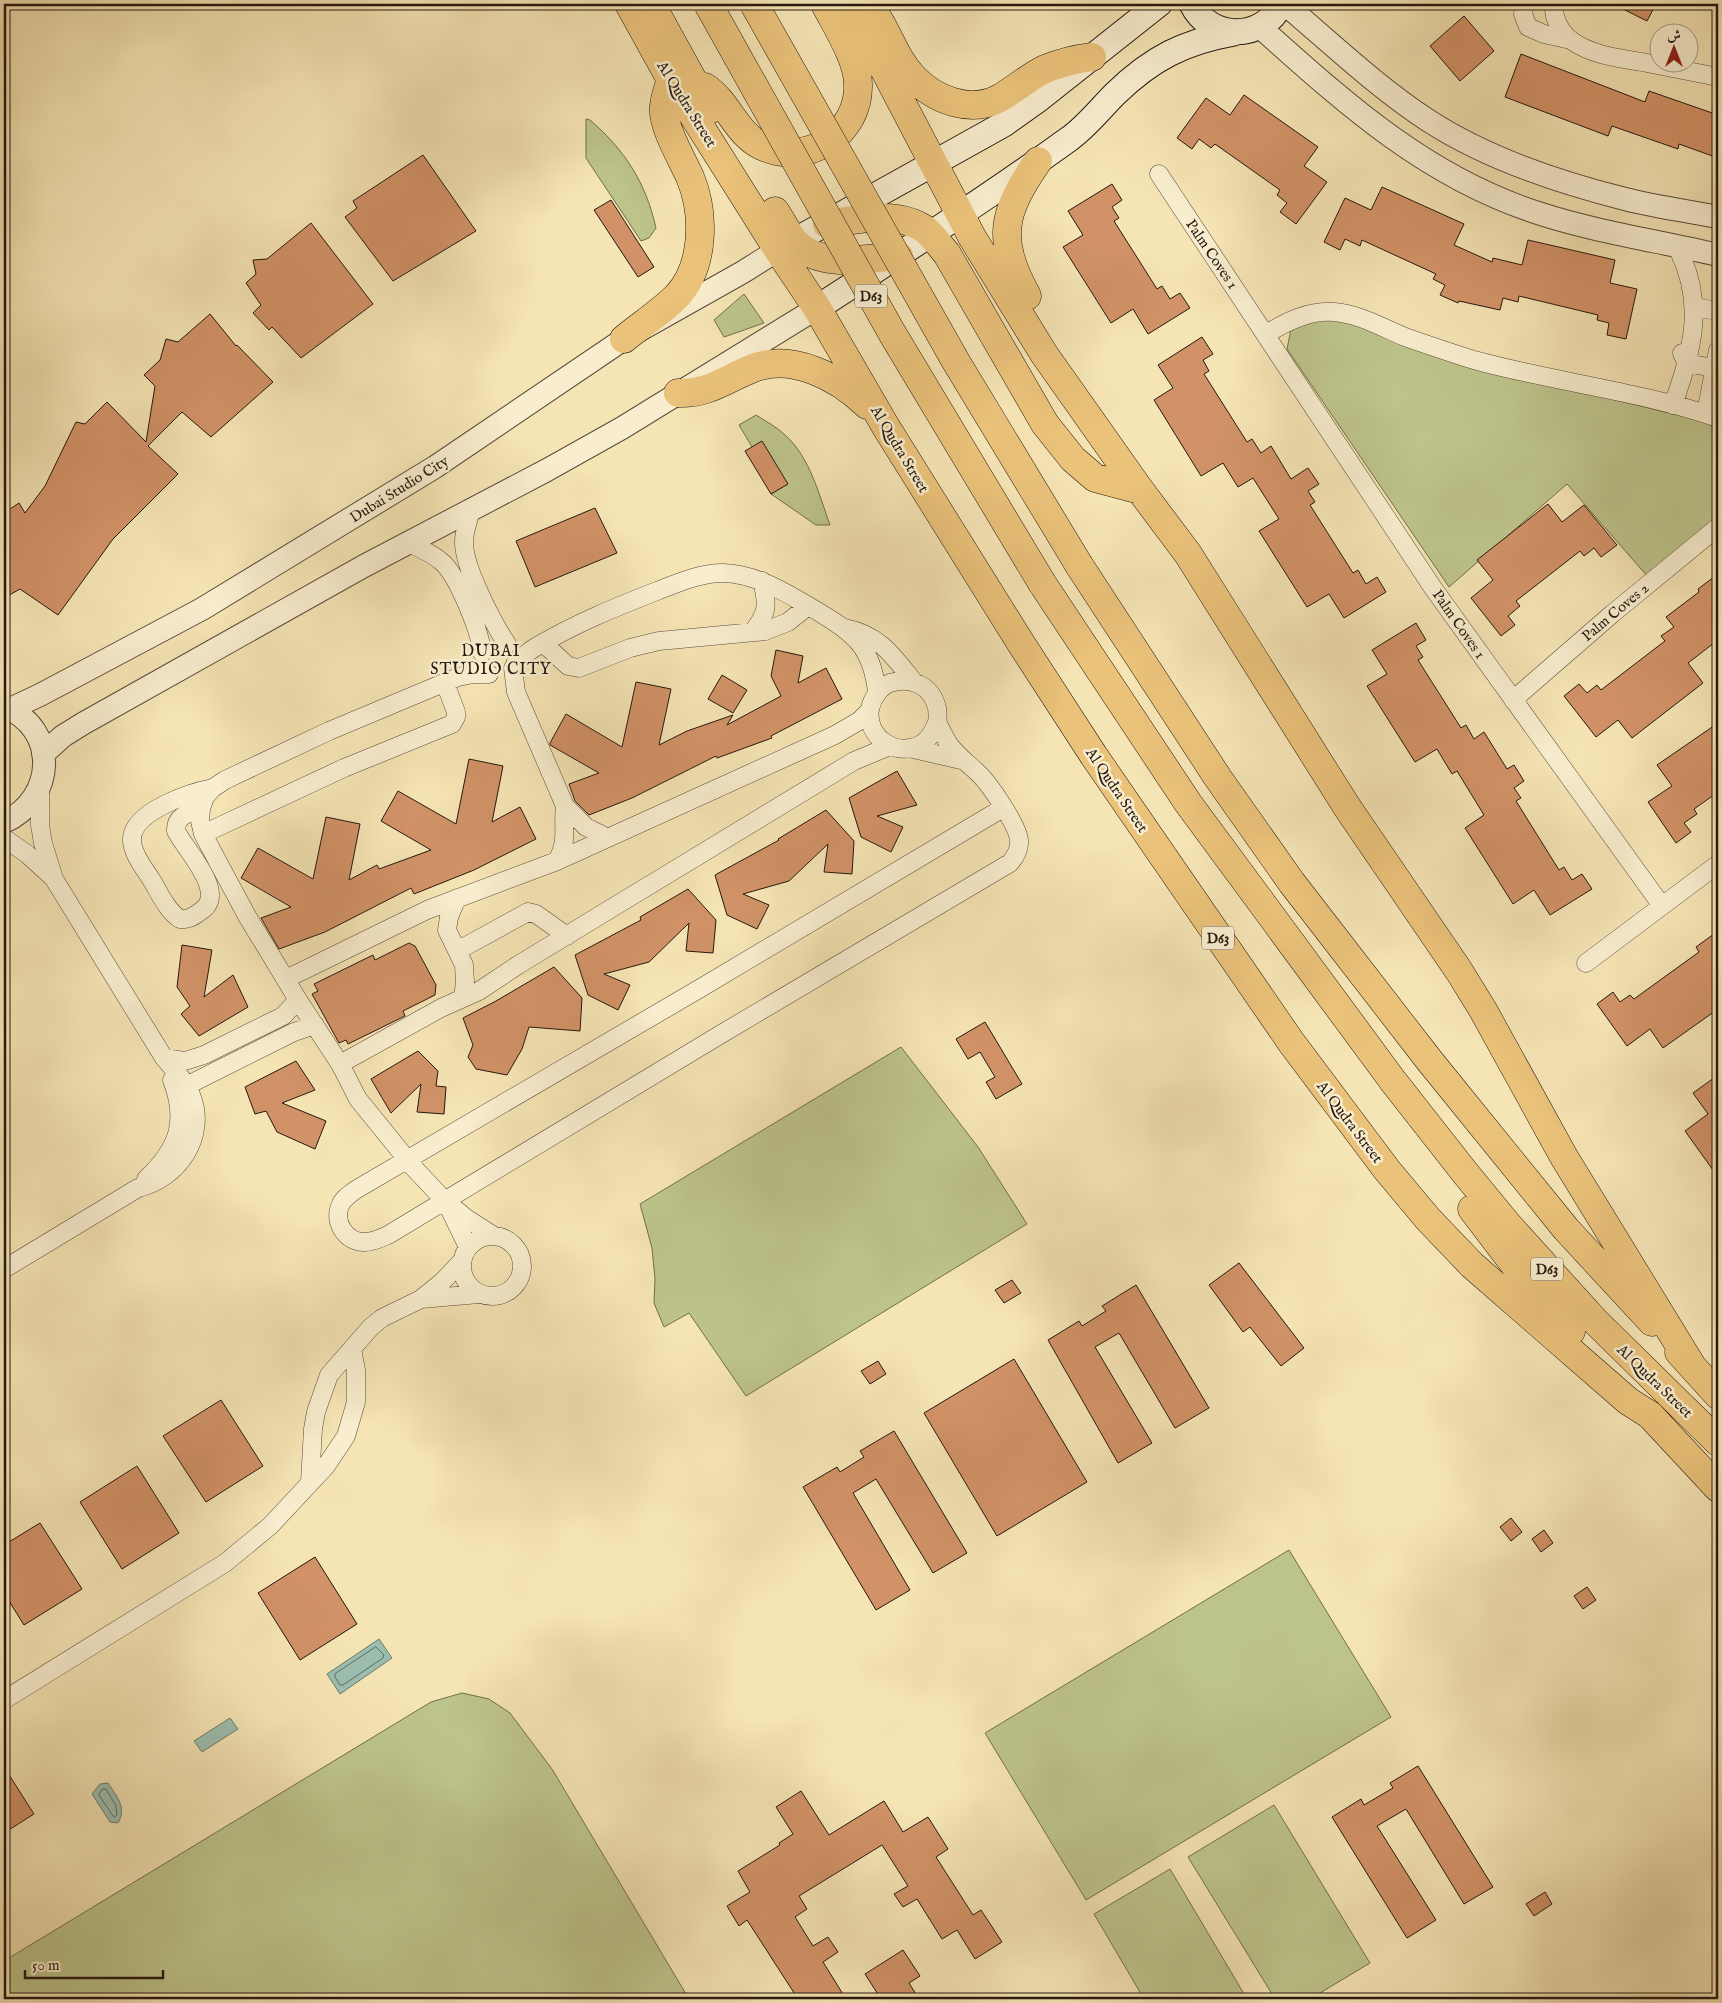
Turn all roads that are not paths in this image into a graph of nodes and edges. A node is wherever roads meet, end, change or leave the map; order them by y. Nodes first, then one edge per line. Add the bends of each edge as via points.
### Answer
1 (629, 4) edge
2 (652, 4) edge
3 (708, 4) edge
4 (754, 4) edge
5 (825, 4) edge
6 (850, 4) edge
7 (867, 4) edge
8 (1159, 4) edge
9 (1192, 4) edge
10 (1281, 4) edge
11 (1285, 4) edge
12 (1525, 4) edge
13 (1554, 4) edge
14 (1260, 27) junction
15 (1234, 33) junction
16 (1570, 40) junction
17 (1092, 57) junction
18 (1718, 77) edge
19 (682, 81) junction
20 (1038, 161) junction
21 (934, 163) junction
22 (1159, 174) dead end
23 (961, 215) junction
24 (1718, 217) edge
25 (827, 224) junction
26 (931, 235) junction
27 (1676, 245) junction
28 (786, 246) junction
29 (1718, 255) edge
30 (899, 256) junction
31 (1694, 307) junction
32 (817, 308) junction
33 (1718, 311) edge
34 (1266, 334) junction
35 (624, 339) junction
36 (1718, 350) edge
37 (1044, 354) junction
38 (1686, 363) junction
39 (1714, 368) junction
40 (678, 393) junction
41 (1673, 405) junction
42 (1712, 416) edge
43 (886, 427) junction
44 (1140, 490) junction
45 (470, 511) junction
46 (1718, 527) edge
47 (409, 543) junction
48 (465, 554) junction
49 (445, 565) junction
50 (762, 581) junction
51 (808, 606) junction
52 (488, 609) junction
53 (471, 617) junction
54 (845, 628) junction
55 (753, 632) junction
56 (543, 643) junction
57 (508, 644) junction
58 (487, 666) junction
59 (514, 666) junction
60 (452, 680) junction
61 (914, 682) junction
62 (516, 692) junction
63 (877, 692) junction
64 (1513, 700) junction
65 (7, 708) edge
66 (869, 711) junction
67 (938, 722) junction
68 (890, 746) junction
69 (909, 748) junction
70 (43, 754) junction
71 (962, 760) junction
72 (40, 788) junction
73 (213, 788) junction
74 (565, 806) junction
75 (1003, 808) junction
76 (201, 809) junction
77 (4, 822) edge
78 (203, 834) junction
79 (4, 838) edge
80 (608, 838) junction
81 (557, 861) junction
82 (1718, 864) edge
83 (54, 879) junction
84 (457, 898) junction
85 (1662, 906) junction
86 (412, 917) junction
87 (447, 930) junction
88 (567, 936) junction
89 (460, 958) junction
90 (1586, 963) dead end
91 (286, 979) junction
92 (494, 981) junction
93 (463, 998) junction
94 (298, 1000) junction
95 (315, 1025) junction
96 (228, 1044) junction
97 (164, 1058) junction
98 (236, 1061) junction
99 (340, 1064) junction
100 (1393, 1080) junction
101 (181, 1088) junction
102 (407, 1160) junction
103 (445, 1201) junction
104 (494, 1236) junction
105 (464, 1255) junction
106 (4, 1269) edge
107 (479, 1294) junction
108 (421, 1299) junction
109 (352, 1349) junction
110 (1692, 1366) junction
111 (1718, 1395) edge
112 (1650, 1415) junction
113 (1718, 1442) edge
114 (310, 1482) junction
115 (1718, 1488) edge
116 (4, 1700) edge

1 - 19 main road, Al Qudra Street / D63
2 - 19 main road
3 - 100 main road, Al Qudra Street / D63, bridge via 892,333 1042,583 1188,803
4 - 110 main road, D63, bridge via 940,334 1079,564 1218,778 1292,883 1429,1060 1566,1229
5 - 19 main road via 856,68 858,83 855,106 845,127 821,146 791,153 761,146 738,126 718,97
6 - 21 main road, D63
7 - 17 main road via 912,76 930,91 950,101 987,103 1044,70 1075,59
8 - 17 main road
9 - 15 main road via 1210,25
10 - 14 main road
11 - 24 street via 1404,103 1430,122 1487,153 1548,177 1626,199
12 - 16 street via 1523,14 1528,27
13 - 16 street via 1556,19
14 - 15 main road
14 - 27 street via 1381,131 1460,179 1536,212 1576,224
15 - 20 main road via 1204,38 1166,54 1131,79 1072,137
16 - 18 street via 1605,55
17 - 21 main road via 1004,124
19 - 28 main road, Al Qudra Street / D63
19 - 35 main road via 663,108 673,142 695,191 700,220 698,250 692,274 676,296
20 - 23 main road
20 - 37 main road via 1011,209 1007,246 1011,264 1039,320
21 - 23 main road, D63
21 - 25 main road
22 - 34 street, Palm Coves 1
23 - 26 main road
23 - 37 main road, D63
25 - 26 main road via 847,220 894,219 912,223
25 - 28 main road
26 - 30 main road
26 - 44 main road via 947,254 1045,424 1063,448 1096,478
27 - 29 street
27 - 31 street via 1691,280
28 - 30 main road via 842,260
28 - 32 main road, Al Qudra Street / D63
28 - 35 street, Dubai Studio City
30 - 32 main road
31 - 33 street
31 - 38 street
32 - 40 street
32 - 43 main road, Al Qudra Street / D63
34 - 41 street via 1298,317 1343,313 1474,360
34 - 64 street, Palm Coves 1 via 1428,581
35 - 65 street, Dubai Studio City via 435,467 202,609 40,695
36 - 39 street
37 - 44 main road, D63
38 - 39 street
38 - 41 street
39 - 42 street
40 - 43 main road via 708,390 766,364 790,364 839,383
40 - 45 street via 613,433
41 - 42 street
43 - 112 main road, Al Qudra Street / D63 via 1089,748 1290,1042 1338,1106 1428,1219 1472,1265 1628,1401
44 - 110 main road, D63 via 1188,554 1347,807 1459,971 1564,1157
45 - 47 street
45 - 48 street
46 - 64 street, Palm Coves 2
47 - 49 street
47 - 70 street via 84,723
48 - 49 street
48 - 52 street
49 - 53 street
50 - 51 street
50 - 55 street via 766,609
50 - 56 street via 722,573 702,576 612,609
51 - 54 street
51 - 55 street via 788,622
52 - 53 street
52 - 57 street
53 - 58 street
54 - 61 street via 858,630 880,642
54 - 63 street via 871,661
55 - 56 street via 659,641 630,648 579,668 568,666
56 - 57 street
56 - 59 street
57 - 58 street via 489,644
57 - 59 street via 515,654
58 - 59 street via 503,676
58 - 60 street
58 - 62 street
59 - 62 street
60 - 73 street via 329,731
60 - 78 street via 456,716 452,724 344,768
61 - 63 street via 901,680
61 - 67 street via 934,697
62 - 74 street
63 - 66 street
64 - 85 street, Palm Coves 1
65 - 70 street via 26,720 37,736
66 - 68 street via 874,732
66 - 80 street via 842,732
67 - 69 street via 922,744
67 - 71 street
68 - 69 street
68 - 88 street via 854,761
69 - 71 street
70 - 72 street
71 - 75 street via 986,781
72 - 77 street via 30,804
72 - 83 street via 40,825
73 - 76 street
73 - 76 street via 196,791 166,804 134,830 132,839 139,859 172,912 180,919 192,918 206,908 211,895 208,881 176,831 182,816
74 - 80 street via 586,827
74 - 81 street via 564,850
75 - 102 street
75 - 103 street via 1019,839 1016,856 1010,863
76 - 78 street
78 - 91 street via 229,885
79 - 83 street
80 - 81 street
81 - 84 street
82 - 85 street
83 - 97 street
84 - 86 street
84 - 87 street
85 - 90 street
86 - 87 street
86 - 91 street
87 - 89 street
88 - 89 street via 528,912
88 - 92 street
89 - 92 street via 481,977
89 - 93 street via 466,982
91 - 94 street
92 - 93 street
93 - 99 street
94 - 95 street
94 - 96 street via 283,1016
95 - 98 street
95 - 99 street
96 - 97 street via 186,1061
96 - 98 street
97 - 101 street
98 - 101 street
99 - 102 street via 358,1100
100 - 112 main road via 1425,1146 1523,1276
100 - 113 main road, Al Qudra Street / D63 via 1466,1174 1550,1273
101 - 106 street via 180,1116 174,1143 163,1162 138,1188
102 - 103 street
102 - 103 street via 345,1198 338,1217 346,1235 365,1242 375,1240
103 - 104 street
103 - 105 street
104 - 105 street via 484,1236
104 - 107 street via 506,1239 517,1250 522,1264 521,1275 508,1292 498,1296
105 - 107 street via 465,1281
105 - 108 street via 442,1282
107 - 108 street
108 - 109 street via 382,1318
109 - 114 street via 330,1375 316,1412
109 - 114 street via 357,1383 353,1417 336,1452
110 - 111 main road, D63
112 - 115 main road, Al Qudra Street / D63
114 - 116 street via 270,1526 225,1562

